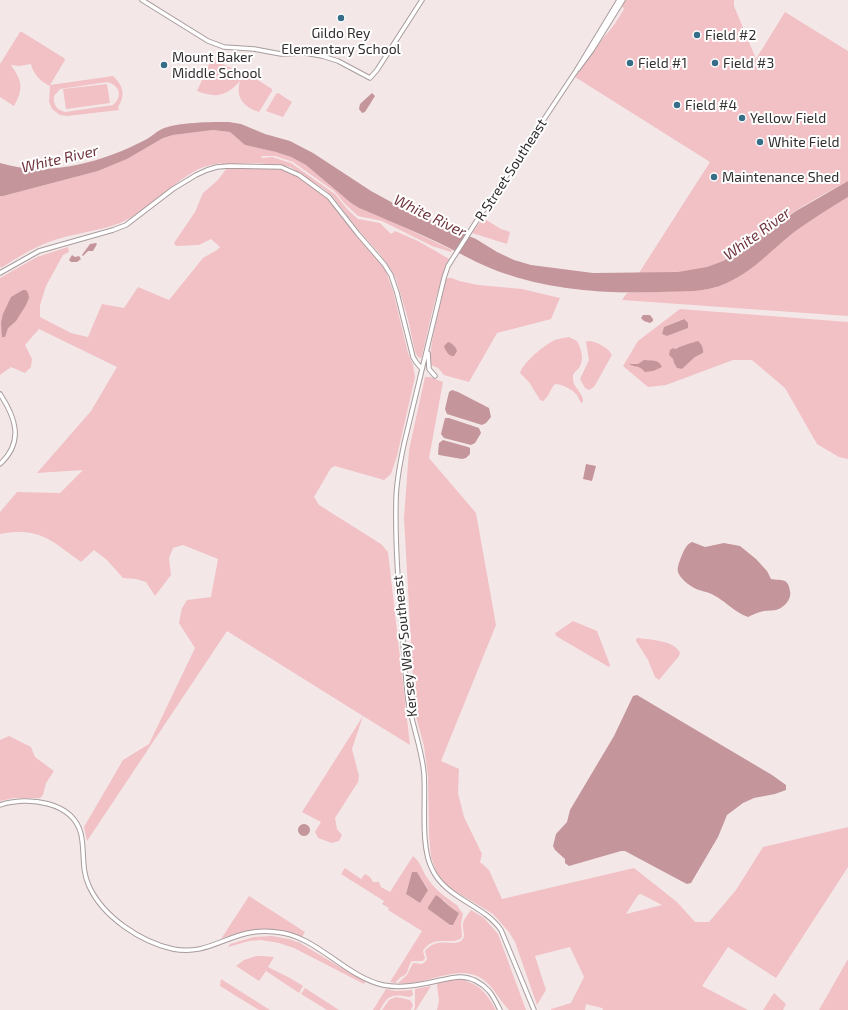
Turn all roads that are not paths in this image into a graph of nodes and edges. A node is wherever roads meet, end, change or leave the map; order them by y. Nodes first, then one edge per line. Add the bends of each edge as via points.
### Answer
1 (142, 0) edge
2 (422, 0) edge
3 (619, 0) edge
4 (623, 0) edge
5 (576, 71) junction
6 (447, 270) joint
7 (0, 273) edge
8 (428, 347) junction
9 (422, 369) junction
10 (435, 376) dead end
11 (0, 394) edge
12 (0, 464) edge
13 (0, 805) edge
14 (500, 1010) edge
15 (534, 1010) edge

1 - 2 street via 217,45 281,54 322,56 338,61 370,78
3 - 5 street, R Street Southeast
4 - 5 street, R Street Southeast
5 - 6 street, R Street Southeast
6 - 8 street, Kersey Way Southeast
7 - 9 street via 39,251 126,225 173,189 207,170 229,166 281,167 300,175 329,197 384,264 397,293 413,356
8 - 9 street, Kersey Way Southeast
8 - 10 street via 428,365
9 - 15 street, Kersey Way Southeast via 399,471 396,550 408,698 424,773 428,858 432,871 444,886 484,912 498,926
11 - 12 street via 15,424 15,432 13,446
13 - 14 street via 12,802 45,802 69,815 81,833 88,884 101,906 115,919 160,946 175,950 199,950 247,933 278,932 299,938 362,977 383,985 411,986 459,976 473,979 489,991

